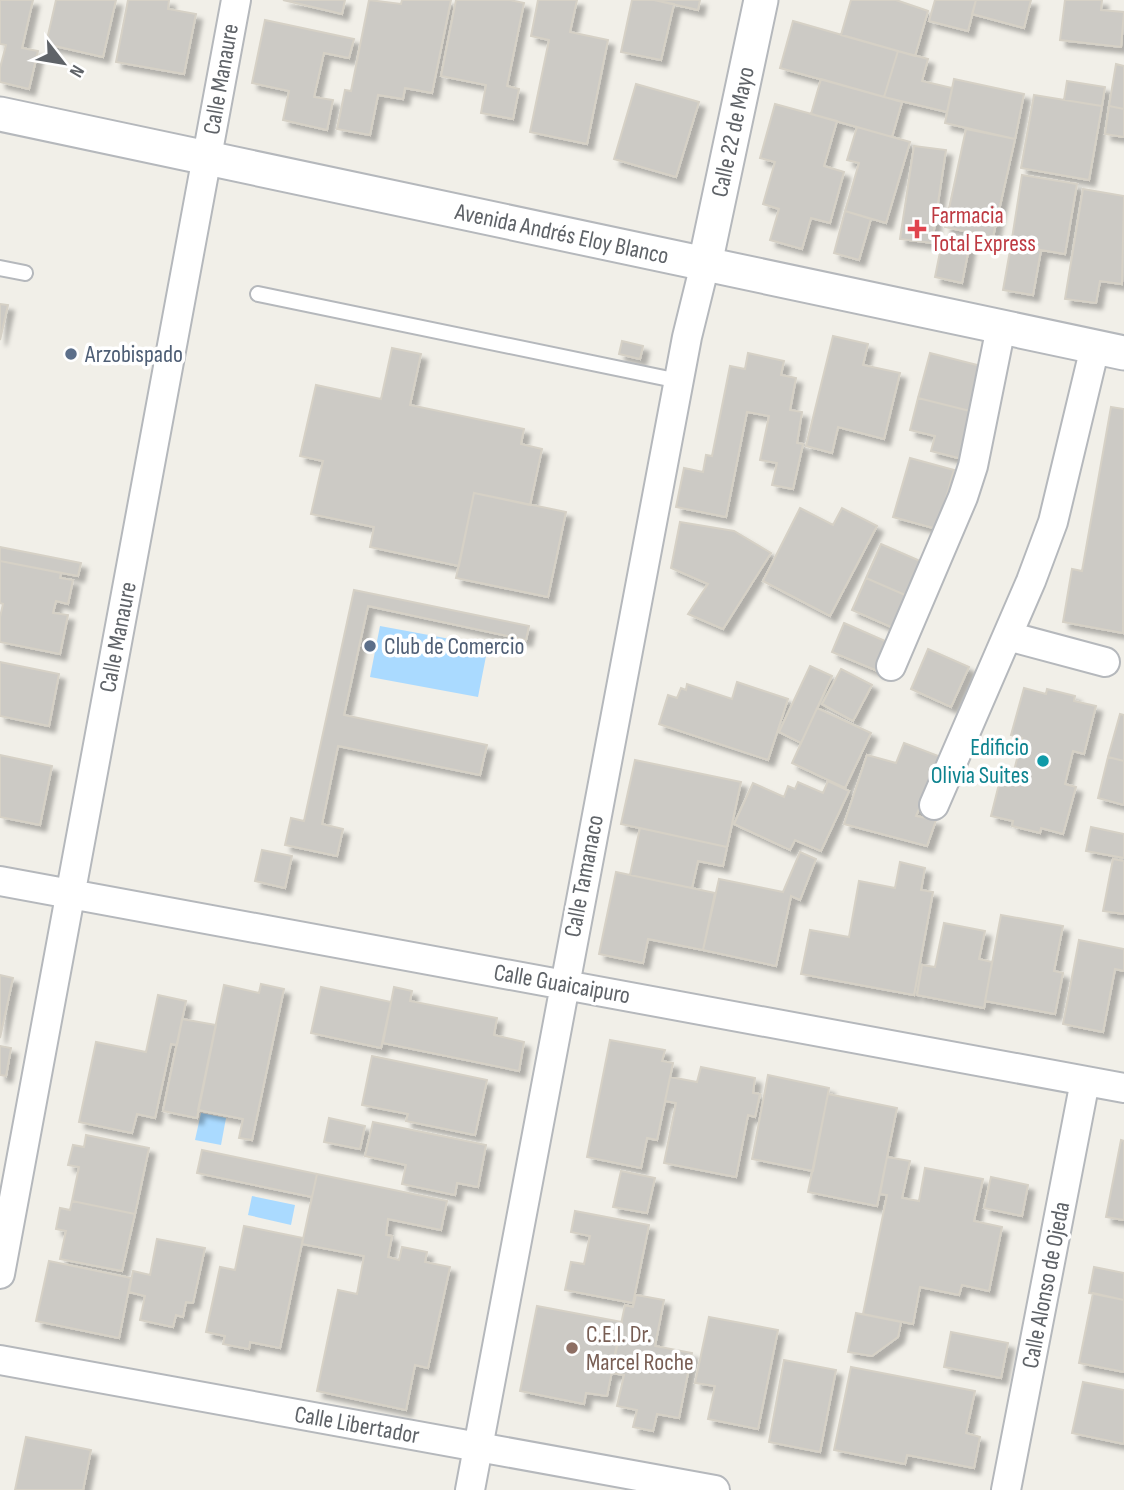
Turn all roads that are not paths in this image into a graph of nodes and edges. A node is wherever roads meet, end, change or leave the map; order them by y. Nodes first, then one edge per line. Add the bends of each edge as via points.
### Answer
1 (236, 0) edge
2 (761, 0) edge
3 (0, 114) edge
4 (207, 158) junction
5 (705, 264) junction
6 (0, 268) edge
7 (25, 273) dead end
8 (258, 294) dead end
9 (1001, 327) junction
10 (1110, 350) edge
11 (679, 381) junction
12 (1008, 636) junction
13 (1105, 662) dead end
14 (891, 666) dead end
15 (934, 805) dead end
16 (0, 881) edge
17 (71, 894) junction
18 (564, 984) junction
19 (1085, 1080) junction
20 (1124, 1088) edge
21 (0, 1274) edge
22 (0, 1360) edge
23 (478, 1447) junction
24 (470, 1490) edge
25 (715, 1490) edge
26 (1006, 1490) edge

1 - 4 street, Calle Manaure
2 - 5 street, Calle 22 de Mayo
3 - 4 street, Avenida Andrés Eloy Blanco
4 - 5 street, Avenida Andrés Eloy Blanco
4 - 17 street, Calle Manaure
5 - 9 street, Avenida Andrés Eloy Blanco
5 - 11 street, Calle Tamanaco
6 - 7 lane
8 - 11 lane
9 - 10 street, Avenida Andrés Eloy Blanco
9 - 14 street via 963,497
10 - 12 street via 1053,522
11 - 18 street, Calle Tamanaco
12 - 13 street
12 - 15 street
16 - 17 street, Calle Guaicaipuro
17 - 18 street, Calle Guaicaipuro
17 - 21 street, Calle Manaure
18 - 19 street, Calle Guaicaipuro
18 - 23 street, Calle Tamanaco
19 - 20 street, Calle Guaicaipuro
19 - 26 street, Calle Alonso de Ojeda
22 - 23 street, Calle Libertador
23 - 24 street, Calle Tamanaco
23 - 25 street, Calle Libertador

